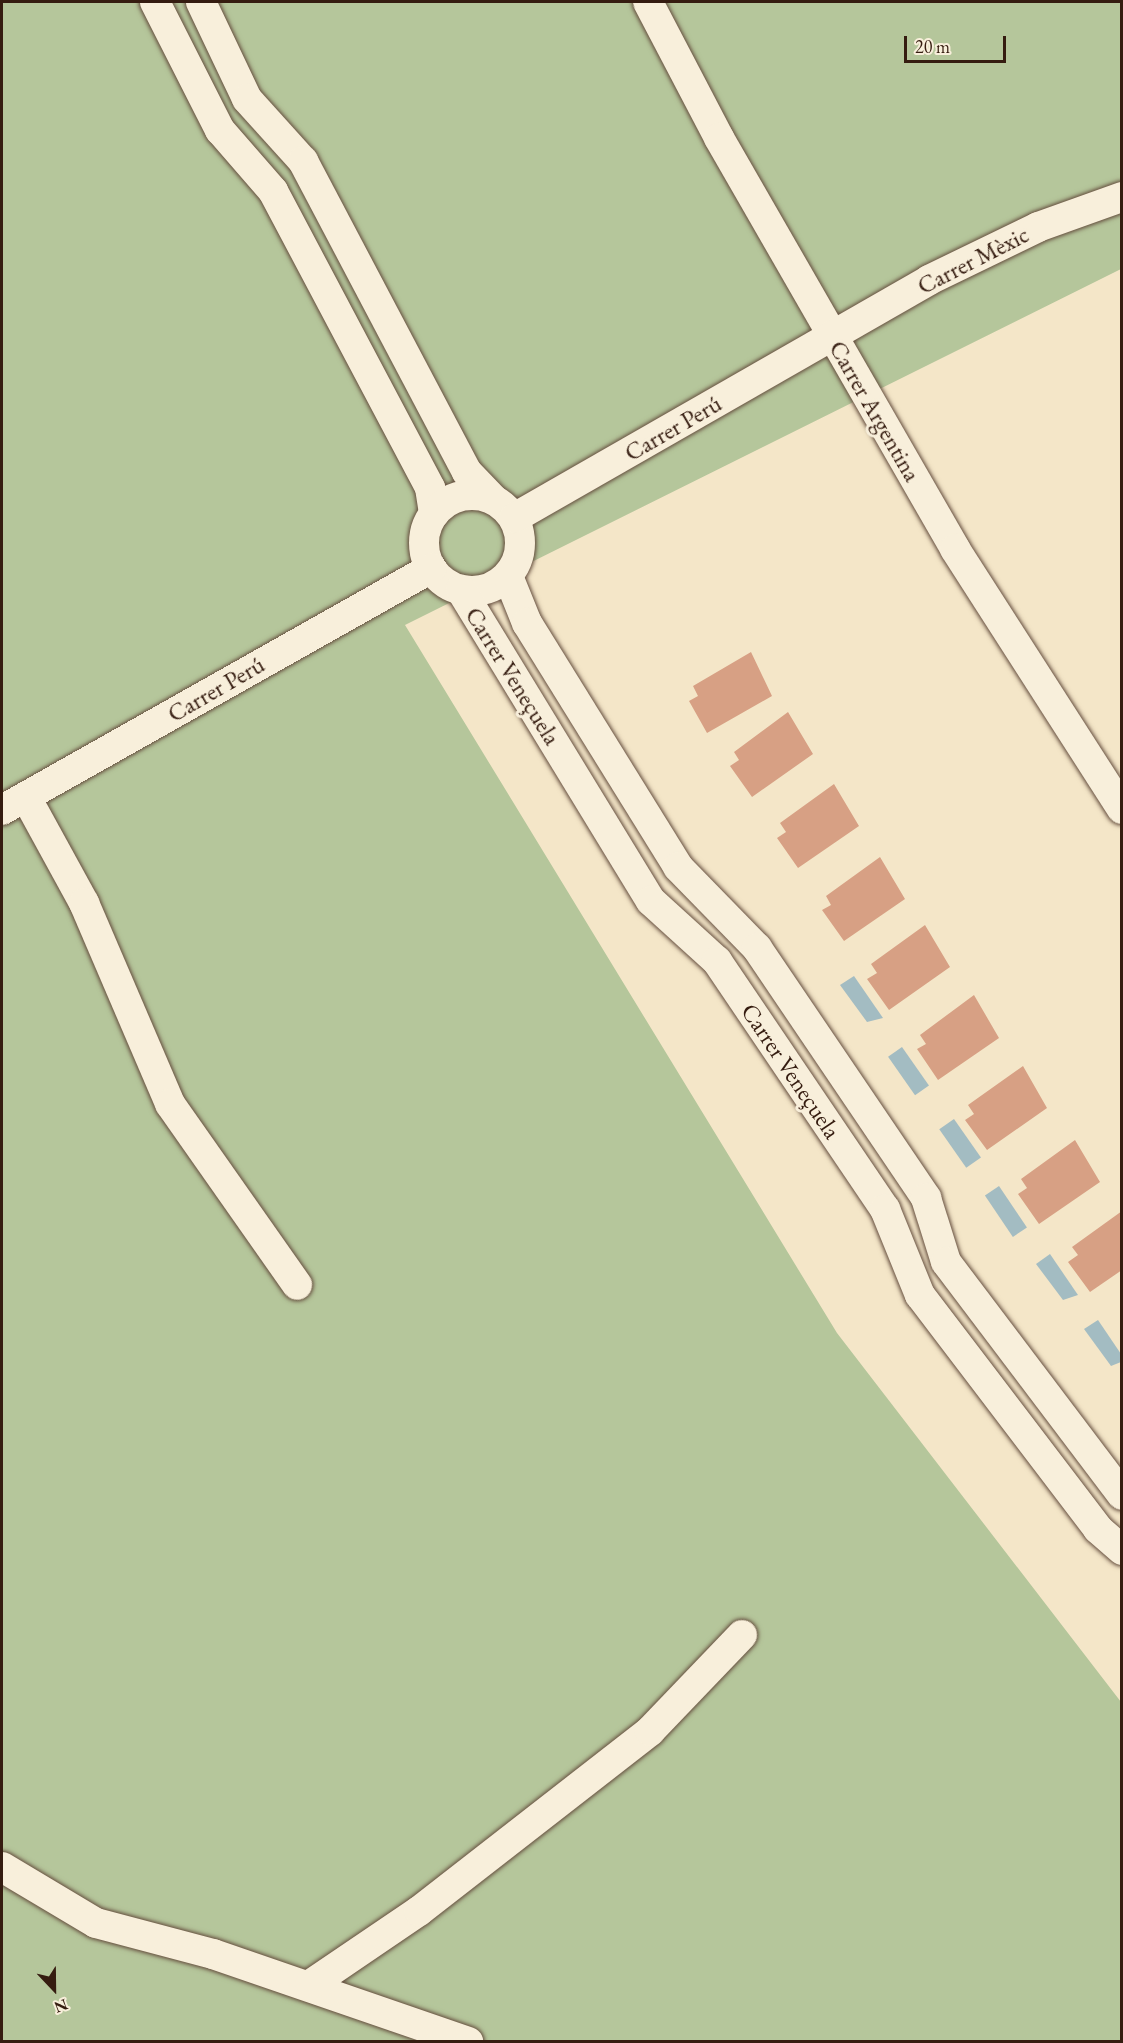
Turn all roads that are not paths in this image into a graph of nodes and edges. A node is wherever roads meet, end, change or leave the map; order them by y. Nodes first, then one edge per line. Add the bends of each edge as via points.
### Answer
1 (155, 2) edge
2 (201, 2) edge
3 (648, 2) edge
4 (1122, 197) edge
5 (831, 337) junction
6 (504, 508) junction
7 (434, 513) junction
8 (431, 568) junction
9 (508, 576) junction
10 (461, 591) junction
11 (14, 803) edge
12 (1122, 809) edge
13 (297, 1285) dead end
14 (1122, 1495) edge
15 (1122, 1550) edge
16 (742, 1635) dead end
17 (2, 1867) edge
18 (310, 1985) junction
19 (468, 2042) edge

1 - 7 street via 220,130 273,191 430,488
2 - 6 street via 247,99 303,161 467,472
3 - 5 street, Carrer Argentina
4 - 5 street, Carrer Mèxic via 988,250
5 - 6 street, Carrer Perú
5 - 12 street, Carrer Argentina via 955,549
6 - 7 street via 459,496
6 - 9 street via 520,549
7 - 8 street via 424,543
8 - 10 street
8 - 11 street, Carrer Perú
9 - 10 street via 493,587
9 - 14 street, Carrer Veneçuela via 527,623 678,867 757,948 926,1198 946,1262
10 - 15 street, Carrer Veneçuela via 651,901 717,961 885,1209 920,1295 1098,1529
11 - 13 street via 84,903 170,1104
16 - 18 street via 650,1731 419,1911
17 - 18 street via 96,1923
18 - 19 street

